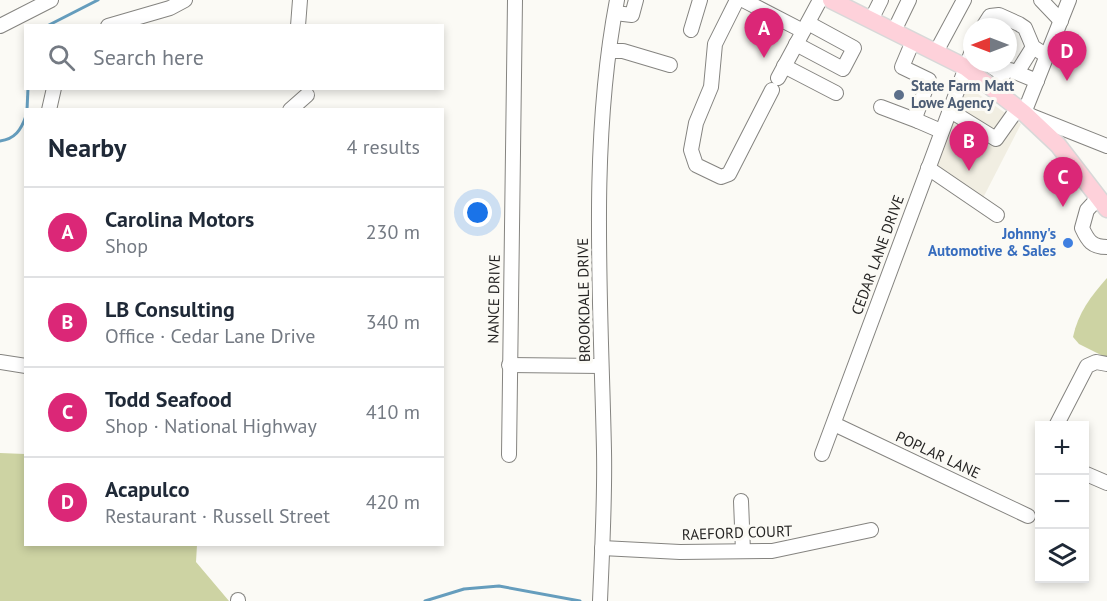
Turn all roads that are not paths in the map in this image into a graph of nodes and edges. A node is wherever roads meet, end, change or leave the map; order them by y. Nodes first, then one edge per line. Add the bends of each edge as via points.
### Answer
1 (51, 0) edge
2 (185, 0) edge
3 (300, 0) edge
4 (515, 0) edge
5 (636, 0) edge
6 (700, 0) edge
7 (737, 0) edge
8 (742, 0) edge
9 (820, 0) edge
10 (831, 0) edge
11 (881, 0) edge
12 (909, 0) edge
13 (964, 0) edge
14 (1041, 0) edge
15 (1069, 0) edge
16 (616, 7) edge
17 (989, 18) edge
18 (1008, 18) edge
19 (871, 20) junction
20 (1061, 21) junction
21 (1017, 23) edge
22 (115, 24) edge
23 (298, 24) edge
24 (0, 26) edge
25 (805, 27) junction
26 (691, 30) dead end
27 (894, 31) junction
28 (913, 41) junction
29 (796, 44) junction
30 (1033, 48) junction
31 (609, 51) junction
32 (936, 52) junction
33 (963, 55) edge
34 (1047, 56) junction
35 (670, 65) dead end
36 (1018, 71) junction
37 (964, 72) edge
38 (981, 72) edge
39 (1000, 72) edge
40 (1003, 74) junction
41 (778, 78) junction
42 (1037, 81) junction
43 (993, 89) junction
44 (54, 90) edge
45 (306, 92) edge
46 (836, 93) dead end
47 (881, 107) dead end
48 (49, 108) edge
49 (292, 108) edge
50 (311, 108) edge
51 (949, 110) junction
52 (1021, 110) junction
53 (918, 121) junction
54 (941, 131) junction
55 (1107, 146) edge
56 (928, 168) junction
57 (1103, 204) edge
58 (997, 214) dead end
59 (1107, 247) edge
60 (0, 363) edge
61 (1107, 364) edge
62 (509, 365) junction
63 (24, 366) edge
64 (601, 366) junction
65 (1059, 421) edge
66 (834, 424) junction
67 (822, 454) dead end
68 (509, 455) dead end
69 (1089, 475) edge
70 (1107, 483) edge
71 (741, 501) dead end
72 (1028, 516) dead end
73 (871, 530) dead end
74 (602, 548) junction
75 (742, 551) junction
76 (600, 601) edge

1 - 24 street
2 - 22 street
3 - 23 street
4 - 62 street, NANCE DRIVE
5 - 16 street via 632,15
6 - 26 street
7 - 41 street via 715,44 711,87 696,123 691,150 696,165 721,177 729,174
8 - 25 street
9 - 25 street
10 - 19 main road
11 - 19 street
12 - 27 street
13 - 32 street
14 - 20 street
15 - 20 street
16 - 31 street, BROOKDALE DRIVE
17 - 18 street
19 - 27 main road
20 - 34 street
21 - 30 street via 1025,28
25 - 29 street
25 - 29 street via 854,48 843,69
27 - 28 main road
28 - 32 main road
28 - 53 street via 902,67 929,80 916,115
29 - 41 street
30 - 34 street
30 - 36 street
31 - 35 street via 623,51
31 - 64 street, BROOKDALE DRIVE via 599,200
32 - 33 main road
34 - 42 street
36 - 40 street
36 - 42 street
37 - 51 street, CEDAR LANE DRIVE
38 - 43 main road
39 - 40 street
40 - 43 street
41 - 46 street
42 - 52 street
43 - 52 main road
44 - 48 street
45 - 49 street
45 - 50 street
47 - 53 street
51 - 52 street via 996,139
51 - 54 street, CEDAR LANE DRIVE
52 - 55 street
52 - 57 main road via 1058,145
53 - 54 street
54 - 56 street, CEDAR LANE DRIVE
56 - 58 street
56 - 66 street, CEDAR LANE DRIVE
57 - 59 street via 1087,210 1082,228 1088,241 1097,247
60 - 63 street
61 - 65 street via 1096,362 1087,366
62 - 64 street
62 - 68 street, NANCE DRIVE
64 - 74 street, BROOKDALE DRIVE
66 - 67 street, CEDAR LANE DRIVE
66 - 72 street, POPLAR LANE
69 - 70 street
71 - 75 street
73 - 75 street, RAEFORD COURT via 800,547
74 - 75 street, RAEFORD COURT
74 - 76 street, BROOKDALE DRIVE

